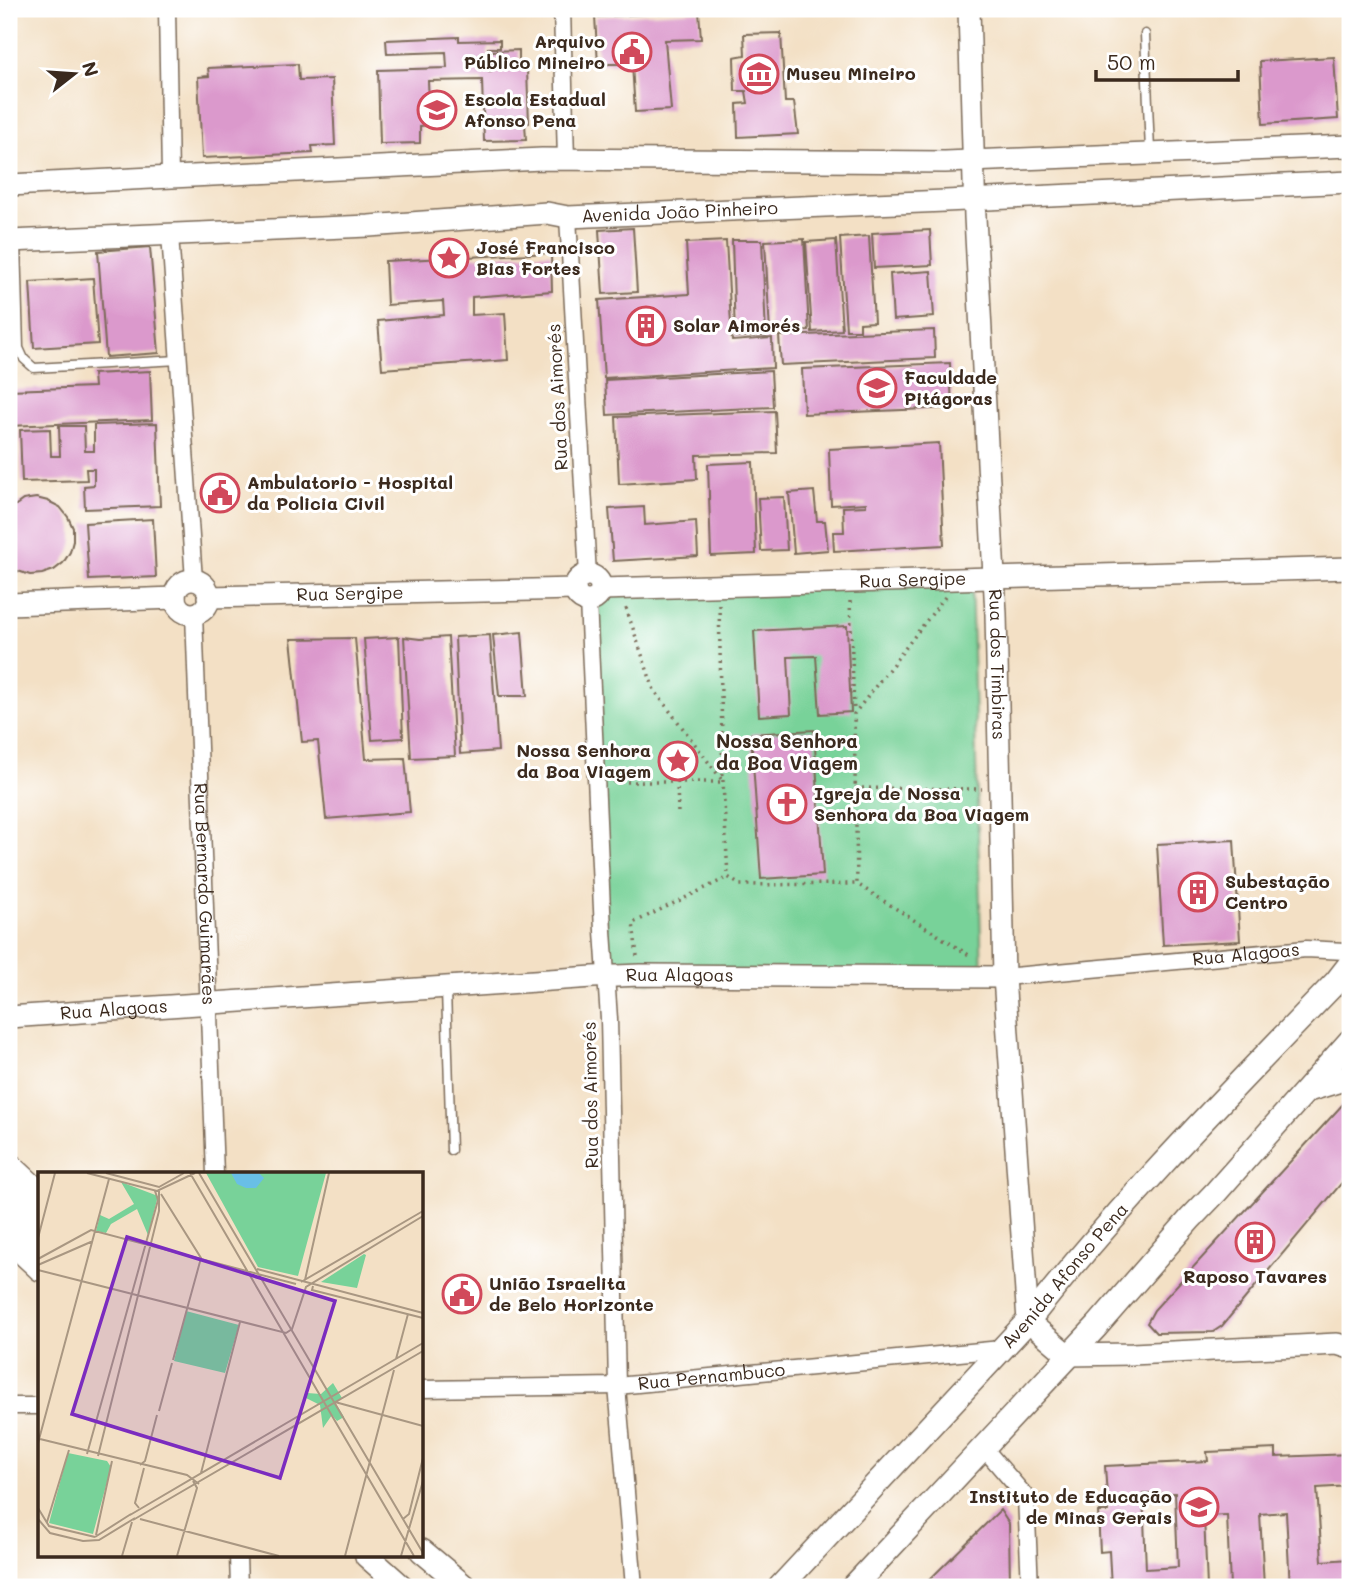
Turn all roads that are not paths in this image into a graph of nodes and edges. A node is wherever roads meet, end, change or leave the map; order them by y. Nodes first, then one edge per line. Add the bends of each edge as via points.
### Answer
1 (167, 9) edge
2 (562, 9) edge
3 (969, 9) edge
4 (1145, 34) dead end
5 (1350, 146) edge
6 (1150, 154) junction
7 (566, 160) junction
8 (974, 161) junction
9 (170, 176) junction
10 (1350, 182) edge
11 (9, 185) edge
12 (975, 199) junction
13 (568, 217) junction
14 (170, 234) junction
15 (13, 241) edge
16 (179, 360) junction
17 (1350, 568) edge
18 (995, 577) junction
19 (194, 580) junction
20 (594, 589) junction
21 (208, 597) junction
22 (175, 598) junction
23 (9, 604) edge
24 (194, 614) junction
25 (1350, 954) edge
26 (1350, 964) edge
27 (606, 976) junction
28 (1004, 977) junction
29 (446, 987) junction
30 (209, 1003) junction
31 (9, 1017) edge
32 (1350, 1041) edge
33 (1350, 1077) edge
34 (1308, 1090) junction
35 (451, 1150) dead end
36 (9, 1164) edge
37 (215, 1172) edge
38 (38, 1191) edge
39 (9, 1192) edge
40 (9, 1215) edge
41 (38, 1219) edge
42 (9, 1240) edge
43 (38, 1242) edge
44 (38, 1267) edge
45 (1028, 1321) junction
46 (1346, 1344) edge
47 (1001, 1349) junction
48 (1068, 1355) junction
49 (617, 1386) junction
50 (424, 1389) edge
51 (9, 1406) edge
52 (38, 1406) edge
53 (983, 1447) junction
54 (424, 1553) edge
55 (238, 1558) edge
56 (369, 1558) edge
57 (239, 1587) edge
58 (402, 1587) edge
59 (465, 1587) edge
60 (634, 1587) edge
61 (780, 1587) edge
62 (853, 1587) edge
63 (1030, 1587) edge

1 - 9 street
2 - 7 street
3 - 8 street, Rua dos Timbiras
4 - 6 lane
5 - 6 street
6 - 8 street
7 - 8 street
7 - 9 street
8 - 12 street, Rua dos Timbiras
9 - 11 street
10 - 12 street, Avenida João Pinheiro
12 - 13 street, Avenida João Pinheiro
12 - 18 street, Rua dos Timbiras
13 - 14 street, Avenida João Pinheiro via 547,213
13 - 20 street, Rua dos Aimorés
14 - 15 street, Avenida João Pinheiro
14 - 16 street
15 - 16 lane via 19,348 34,368
16 - 19 street
17 - 18 street, Rua Sergipe
18 - 20 street, Rua Sergipe
18 - 28 street, Rua dos Timbiras
19 - 21 street via 205,586
19 - 22 street via 180,585
20 - 21 street, Rua Sergipe
20 - 27 street, Rua dos Aimorés via 596,782
21 - 24 street via 202,610
22 - 23 street
22 - 24 street via 181,610
24 - 30 street, Rua Bernardo Guimarães
25 - 28 street, Rua Alagoas via 1306,949
26 - 45 main road, Avenida Afonso Pena via 1151,1176
27 - 28 street, Rua Alagoas
27 - 29 street, Rua Alagoas
27 - 49 street, Rua dos Aimorés
28 - 45 street, Rua dos Timbiras
29 - 30 street, Rua Alagoas
29 - 35 lane
30 - 31 street, Rua Alagoas
30 - 37 street, Rua Bernardo Guimarães
32 - 34 main road
33 - 34 main road
34 - 48 main road
36 - 38 main road
39 - 41 main road
40 - 43 main road
42 - 44 main road
45 - 47 main road, Avenida Afonso Pena
45 - 48 street
46 - 48 street
47 - 49 street, Rua Pernambuco
47 - 61 main road, Avenida Afonso Pena
48 - 53 main road
49 - 50 street, Rua Pernambuco
49 - 60 street, Rua dos Aimorés
51 - 52 street
53 - 62 main road
53 - 63 street via 1026,1497
54 - 59 main road
55 - 57 street
56 - 58 main road

